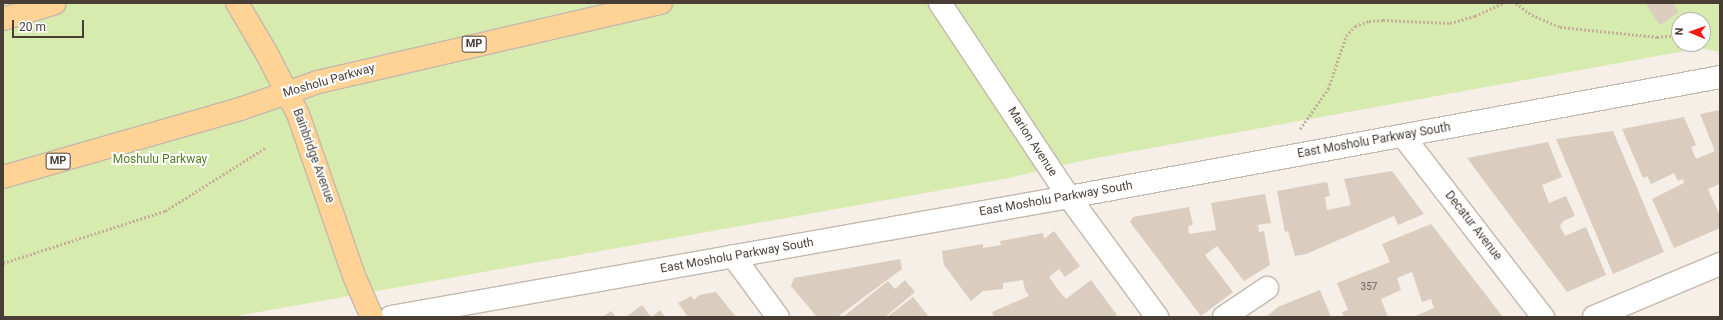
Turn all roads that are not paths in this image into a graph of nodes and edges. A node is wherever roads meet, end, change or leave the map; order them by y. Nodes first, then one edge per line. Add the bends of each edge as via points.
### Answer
1 (55, 3) edge
2 (237, 3) edge
3 (661, 3) edge
4 (940, 3) edge
5 (3, 19) edge
6 (1720, 76) edge
7 (288, 92) junction
8 (1403, 136) junction
9 (3, 177) edge
10 (1069, 197) junction
11 (733, 256) junction
12 (1720, 264) edge
13 (1267, 288) dead end
14 (372, 317) edge
15 (391, 317) edge
16 (778, 317) edge
17 (1157, 317) edge
18 (1224, 317) edge
19 (1543, 317) edge
20 (1594, 317) edge

1 - 5 main road
2 - 7 main road, Bainbridge Avenue
3 - 7 main road, Mosholu Parkway / MP via 431,54
4 - 10 street, Marion Avenue
6 - 8 street, East Mosholu Parkway South
7 - 9 main road, Mosholu Parkway / MP via 240,109
7 - 14 main road, Bainbridge Avenue via 311,146 354,276
8 - 10 street, East Mosholu Parkway South
8 - 19 street, Decatur Avenue
10 - 11 street, East Mosholu Parkway South
10 - 17 street, Marion Avenue
11 - 15 street, East Mosholu Parkway South
11 - 16 street
12 - 20 street
13 - 18 street

